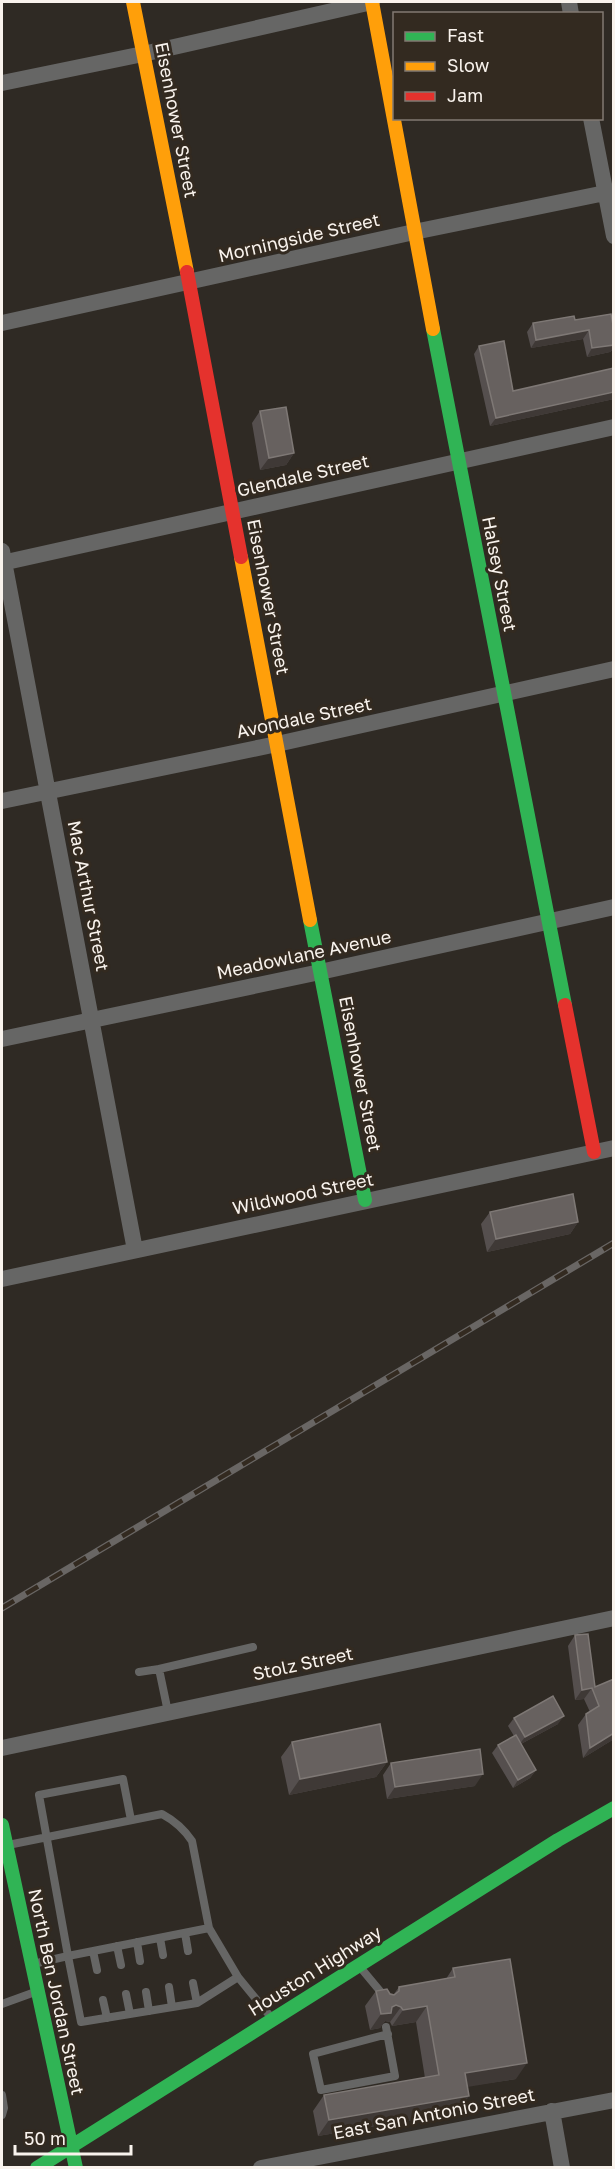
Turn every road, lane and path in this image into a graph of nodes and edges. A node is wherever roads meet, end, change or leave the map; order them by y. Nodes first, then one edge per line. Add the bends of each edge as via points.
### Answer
1 (133, 2) edge
2 (373, 2) edge
3 (143, 54) junction
4 (2, 83) edge
5 (393, 114) edge
6 (394, 120) edge
7 (591, 120) edge
8 (609, 192) edge
9 (414, 232) junction
10 (614, 236) edge
11 (189, 282) junction
12 (2, 323) edge
13 (614, 427) edge
14 (458, 461) junction
15 (232, 512) junction
16 (2, 559) edge
17 (614, 669) edge
18 (504, 694) junction
19 (277, 744) junction
20 (48, 792) junction
21 (2, 801) edge
22 (614, 907) edge
23 (550, 920) junction
24 (320, 972) junction
25 (93, 1020) junction
26 (2, 1040) edge
27 (614, 1148) edge
28 (594, 1152) junction
29 (365, 1200) junction
30 (135, 1250) junction
31 (2, 1279) edge
32 (614, 1618) edge
33 (253, 1647) dead end
34 (159, 1669) junction
35 (139, 1672) dead end
36 (168, 1712) junction
37 (2, 1748) edge
38 (614, 1808) edge
39 (131, 1820) junction
40 (2, 1825) edge
41 (45, 1838) junction
42 (6, 1846) junction
43 (209, 1929) junction
44 (184, 1933) junction
45 (160, 1938) junction
46 (137, 1942) junction
47 (117, 1946) junction
48 (93, 1951) junction
49 (188, 1951) dead end
50 (163, 1955) dead end
51 (68, 1956) junction
52 (140, 1961) dead end
53 (32, 1964) junction
54 (121, 1965) dead end
55 (358, 1965) junction
56 (97, 1970) dead end
57 (238, 1977) junction
58 (193, 1983) dead end
59 (168, 1987) dead end
60 (38, 1990) junction
61 (146, 1992) dead end
62 (126, 1994) dead end
63 (104, 2001) dead end
64 (197, 2003) junction
65 (2, 2004) edge
66 (382, 2004) edge
67 (172, 2007) junction
68 (149, 2011) junction
69 (130, 2014) junction
70 (107, 2018) junction
71 (272, 2019) junction
72 (387, 2031) joint
73 (2, 2095) edge
74 (614, 2100) edge
75 (552, 2111) junction
76 (2, 2115) edge
77 (72, 2144) junction
78 (37, 2168) edge
79 (76, 2168) edge
80 (261, 2168) edge
81 (562, 2168) edge

1 - 3 street, Eisenhower Street
2 - 3 street
2 - 5 street, Halsey Street
3 - 4 street
3 - 11 street, Eisenhower Street
6 - 9 street, Halsey Street
7 - 8 street
8 - 9 street, Morningside Street
8 - 10 street
9 - 11 street, Morningside Street
9 - 14 street, Halsey Street
11 - 12 street, Morningside Street
11 - 15 street, Eisenhower Street
13 - 14 street, Glendale Street
14 - 15 street, Glendale Street
14 - 18 street, Halsey Street
15 - 16 street, Glendale Street
15 - 19 street, Eisenhower Street
16 - 20 street, Mac Arthur Street
17 - 18 street, Avondale Street
18 - 19 street, Avondale Street
18 - 23 street, Halsey Street
19 - 20 street, Avondale Street
19 - 24 street, Eisenhower Street
20 - 21 street, Avondale Street
20 - 25 street, Mac Arthur Street
22 - 23 street, Meadowlane Avenue
23 - 24 street, Meadowlane Avenue
23 - 28 street, Halsey Street
24 - 25 street, Meadowlane Avenue
24 - 29 street, Eisenhower Street
25 - 26 street, Meadowlane Avenue
25 - 30 street, Mac Arthur Street
27 - 28 street, Wildwood Street
28 - 29 street, Wildwood Street
29 - 30 street, Wildwood Street
30 - 31 street, Wildwood Street
32 - 36 street, Stolz Street
33 - 34 lane
34 - 35 lane
34 - 36 lane
36 - 37 street, Stolz Street
38 - 55 street, Houston Highway
39 - 41 lane
39 - 41 lane via 123,1779 39,1796
39 - 43 lane via 162,1814 192,1841
40 - 42 street, North Ben Jordan Street
41 - 42 lane
41 - 51 lane
42 - 53 street, North Ben Jordan Street
43 - 44 lane
43 - 57 lane
44 - 45 lane
44 - 49 lane
45 - 46 lane
45 - 50 lane
46 - 47 lane
46 - 52 lane
47 - 48 lane
47 - 54 lane
48 - 51 lane
48 - 56 lane
51 - 53 lane
51 - 70 lane via 81,2022
53 - 60 street, North Ben Jordan Street
55 - 66 lane via 380,1992
55 - 71 street, Houston Highway
57 - 64 lane
57 - 71 lane
58 - 64 lane
59 - 67 lane
60 - 65 lane
60 - 77 street, North Ben Jordan Street
61 - 68 lane
62 - 69 lane
63 - 70 lane
64 - 67 lane
67 - 68 lane
68 - 69 lane
69 - 70 lane
71 - 77 street, Houston Highway
72 - 72 lane via 396,2076 321,2090 313,2054
73 - 76 lane
74 - 75 street, East San Antonio Street
75 - 80 street, East San Antonio Street
75 - 81 street
77 - 78 street, Houston Highway
77 - 79 street, North Ben Jordan Street

